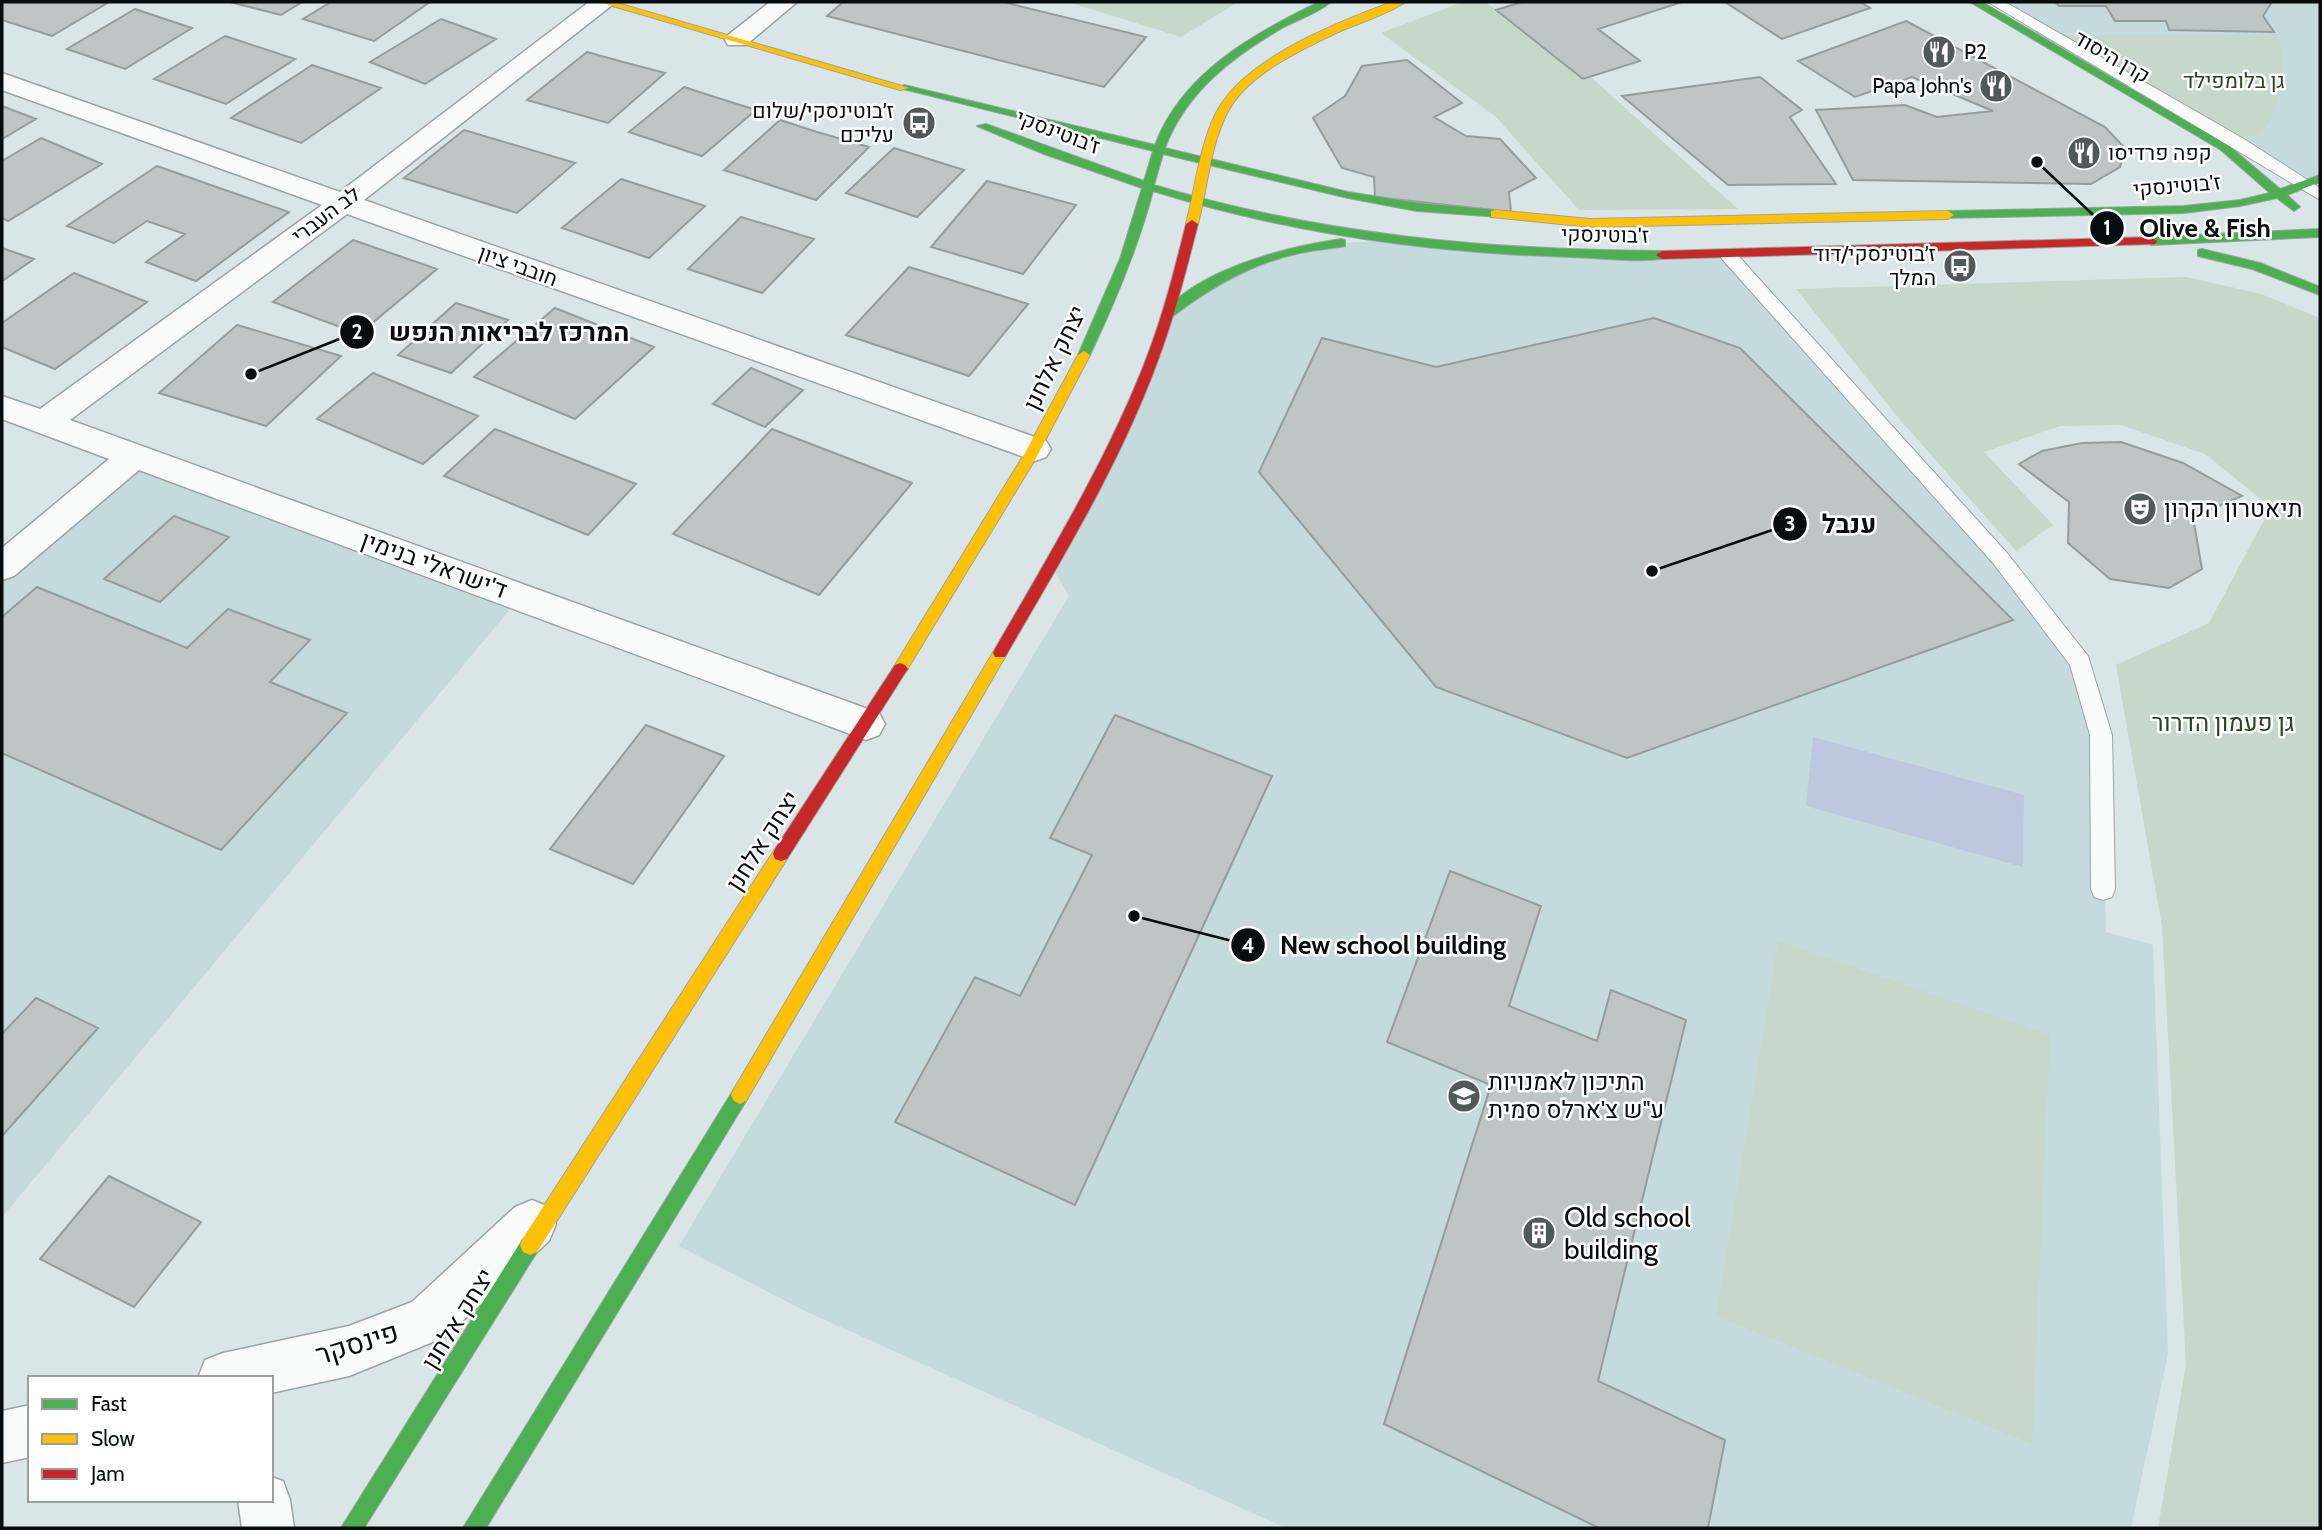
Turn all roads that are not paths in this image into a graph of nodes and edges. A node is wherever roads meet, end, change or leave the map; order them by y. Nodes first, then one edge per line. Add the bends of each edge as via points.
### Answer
1 (604, 2) edge
2 (785, 2) edge
3 (1326, 2) edge
4 (1400, 2) edge
5 (1975, 2) edge
6 (1995, 2) edge
7 (737, 40) junction
8 (2, 81) edge
9 (914, 91) junction
10 (1193, 93) junction
11 (1153, 114) dead end
12 (1120, 123) dead end
13 (1065, 125) junction
14 (1158, 151) junction
15 (1207, 163) junction
16 (2313, 181) edge
17 (1149, 188) junction
18 (2280, 193) junction
19 (1200, 201) junction
20 (343, 203) junction
21 (2318, 221) edge
22 (1393, 240) junction
23 (2131, 242) junction
24 (1728, 255) junction
25 (2320, 290) edge
26 (1170, 313) junction
27 (2, 407) edge
28 (43, 423) junction
29 (1035, 449) junction
30 (134, 456) junction
31 (2, 567) edge
32 (866, 724) junction
33 (2103, 889) dead end
34 (565, 1190) junction
35 (232, 1376) edge
36 (28, 1431) edge
37 (2, 1437) edge
38 (264, 1502) edge
39 (268, 1528) edge
40 (352, 1528) edge
41 (474, 1528) edge

1 - 7 street, ז'בוטינסקי
1 - 20 street, לב העברי
2 - 7 street
3 - 10 street via 1272,29
4 - 15 street via 1309,43 1250,82 1222,113
5 - 18 street, קרן היסוד via 2225,148
6 - 16 lane
7 - 9 street, ז'בוטינסקי
8 - 20 street, חובבי ציון
9 - 13 street, ז'בוטינסקי
9 - 17 street, ז'בוטינסקי via 981,126
10 - 11 street
10 - 14 street, יצחק אלחנן via 1172,120
12 - 13 street
13 - 14 street, ז'בוטינסקי
14 - 15 street, ז'בוטינסקי
14 - 17 street, יצחק אלחנן
15 - 18 street, ז'בוטינסקי via 1417,207 1590,223 2151,211 2223,205
15 - 19 street
16 - 18 street, ז'בוטינסקי
16 - 21 lane
17 - 19 street, ז'בוטינסקי
17 - 29 street, יצחק אלחנן via 1112,293
18 - 21 street, קרן היסוד
19 - 22 street, ז'בוטינסקי
19 - 26 street
20 - 28 street, לב העברי
20 - 29 street, חובבי ציון
21 - 23 street, ז'בוטינסקי
22 - 24 street, ז'בוטינסקי via 1537,255
22 - 26 street via 1291,250 1237,265 1203,284
23 - 24 street, ז'בוטינסקי
23 - 25 street via 2237,261
24 - 33 lane via 2000,558 2080,662 2101,735
26 - 41 street via 1107,460 1051,565 736,1102
27 - 28 street, ד'ישראלי בנימין
28 - 30 street, ד'ישראלי בנימין
29 - 32 street, יצחק אלחנן
30 - 31 street
30 - 32 street, ד'ישראלי בנימין
32 - 34 street, יצחק אלחנן
34 - 35 street, פינסקר via 428,1320 349,1351
34 - 40 street, יצחק אלחנן
36 - 37 street
38 - 39 street

